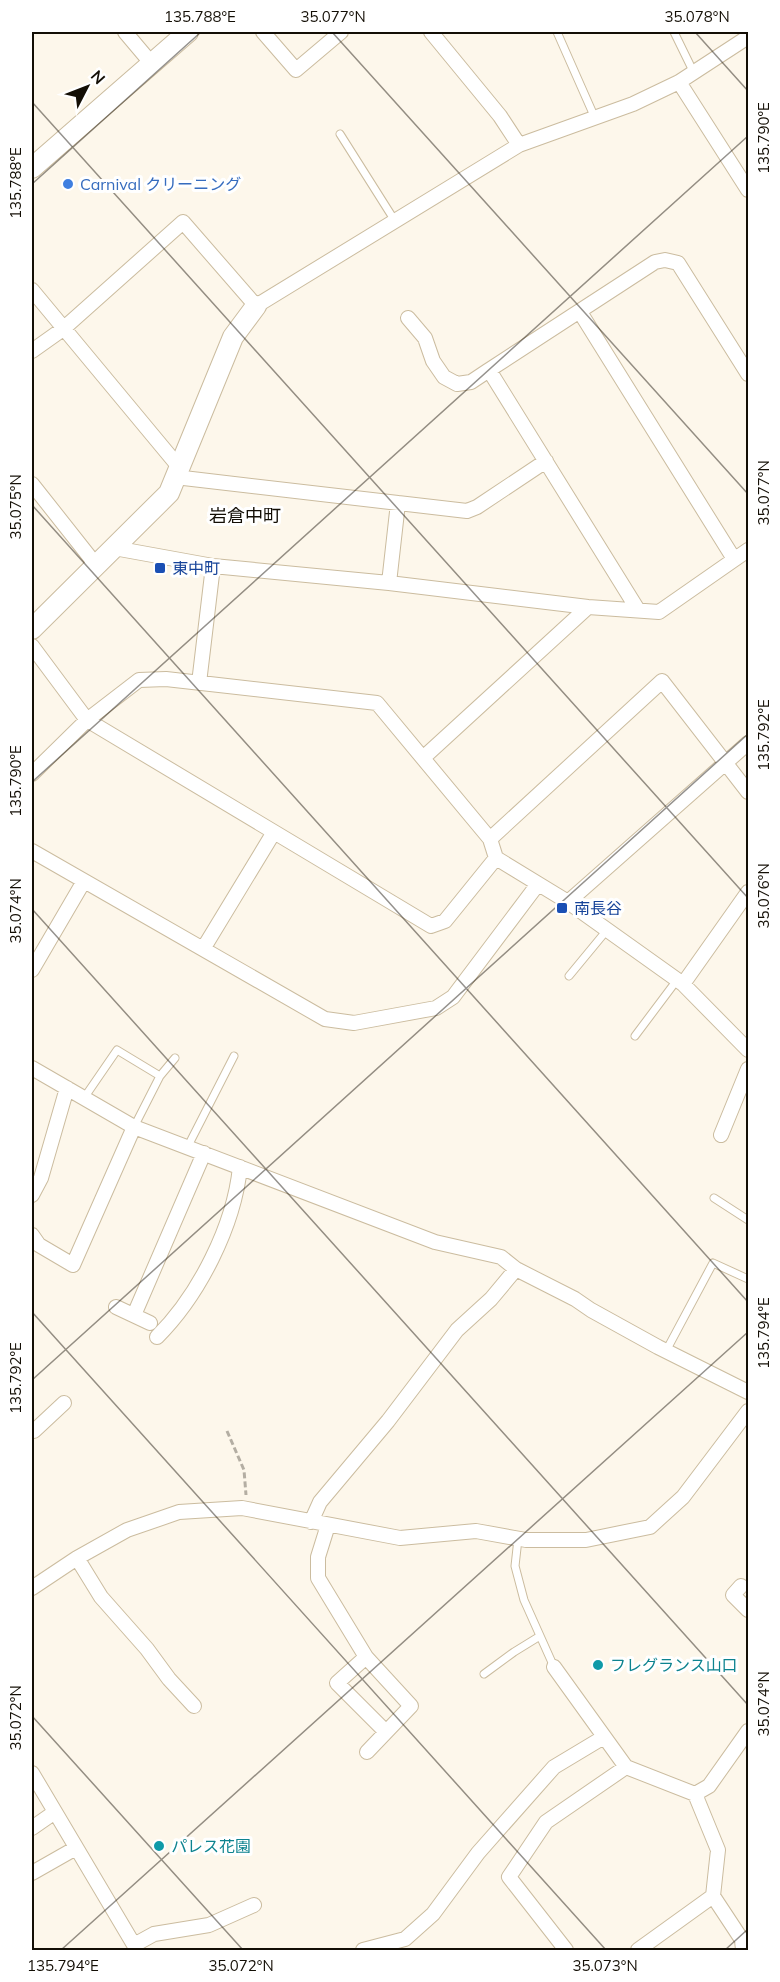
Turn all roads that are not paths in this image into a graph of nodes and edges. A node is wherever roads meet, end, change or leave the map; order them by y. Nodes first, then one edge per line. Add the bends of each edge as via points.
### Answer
1 (125, 32) edge
2 (188, 32) edge
3 (263, 32) edge
4 (341, 32) edge
5 (431, 32) edge
6 (557, 32) edge
7 (674, 32) edge
8 (748, 37) edge
9 (152, 64) junction
10 (694, 73) junction
11 (679, 82) junction
12 (595, 118) junction
13 (340, 134) dead end
14 (519, 145) junction
15 (32, 168) edge
16 (744, 173) edge
17 (748, 190) edge
18 (395, 221) junction
19 (32, 290) edge
20 (256, 306) junction
21 (580, 312) junction
22 (408, 318) dead end
23 (63, 329) junction
24 (32, 351) edge
25 (489, 370) junction
26 (748, 374) edge
27 (546, 461) junction
28 (177, 472) junction
29 (32, 484) edge
30 (398, 503) junction
31 (114, 548) junction
32 (748, 550) edge
33 (734, 559) junction
34 (96, 566) junction
35 (213, 567) junction
36 (389, 583) junction
37 (588, 607) junction
38 (638, 610) junction
39 (32, 629) edge
40 (32, 646) edge
41 (199, 682) junction
42 (87, 720) junction
43 (748, 743) edge
44 (423, 758) junction
45 (725, 762) junction
46 (32, 774) edge
47 (748, 792) edge
48 (274, 832) junction
49 (490, 839) junction
50 (32, 851) edge
51 (496, 858) junction
52 (84, 881) junction
53 (538, 884) junction
54 (748, 892) edge
55 (568, 902) junction
56 (607, 930) junction
57 (203, 950) junction
58 (32, 970) edge
59 (569, 976) dead end
60 (680, 982) junction
61 (635, 1036) dead end
62 (746, 1040) edge
63 (234, 1056) dead end
64 (174, 1058) dead end
65 (32, 1068) edge
66 (748, 1069) edge
67 (160, 1076) junction
68 (67, 1088) junction
69 (84, 1098) junction
70 (134, 1127) junction
71 (721, 1135) dead end
72 (188, 1146) junction
73 (204, 1153) junction
74 (240, 1167) junction
75 (32, 1195) edge
76 (714, 1198) dead end
77 (748, 1220) edge
78 (34, 1244) edge
79 (516, 1269) junction
80 (748, 1279) edge
81 (116, 1307) dead end
82 (134, 1315) junction
83 (150, 1323) dead end
84 (157, 1337) dead end
85 (666, 1351) junction
86 (748, 1391) edge
87 (64, 1403) dead end
88 (748, 1411) edge
89 (35, 1432) edge
90 (311, 1522) junction
91 (328, 1525) junction
92 (518, 1539) junction
93 (76, 1558) junction
94 (741, 1586) dead end
95 (32, 1588) edge
96 (748, 1610) edge
97 (540, 1636) junction
98 (366, 1657) junction
99 (554, 1667) joint
100 (484, 1674) dead end
101 (194, 1706) dead end
102 (748, 1731) edge
103 (386, 1732) junction
104 (604, 1737) junction
105 (367, 1752) dead end
106 (626, 1767) junction
107 (32, 1773) edge
108 (695, 1794) junction
109 (55, 1812) junction
110 (32, 1827) edge
111 (76, 1848) junction
112 (32, 1873) edge
113 (713, 1896) junction
114 (236, 1897) dead end
115 (136, 1948) edge
116 (363, 1950) edge
117 (566, 1950) edge
118 (638, 1950) edge
119 (743, 1950) edge

1 - 9 street
2 - 9 street
3 - 4 street via 296,70
5 - 14 street
6 - 12 lane
7 - 10 lane
8 - 10 street
9 - 15 street
10 - 11 street
11 - 12 street
11 - 16 street
12 - 14 street
13 - 18 lane
14 - 18 street
16 - 17 street
18 - 20 street
19 - 23 street
20 - 23 street via 183,222
20 - 28 street via 233,337
21 - 25 street
21 - 26 street via 655,262 678,263
21 - 33 street
22 - 25 street via 425,338 432,361 444,376 457,384 471,382
23 - 24 street
23 - 28 street
25 - 27 street
27 - 30 street via 467,511
27 - 38 street
28 - 30 street
28 - 31 street via 169,493
29 - 34 street
30 - 36 street
31 - 34 street
31 - 35 street
32 - 33 street
33 - 38 street via 658,612
34 - 39 street
35 - 36 street
35 - 41 street
36 - 37 street
37 - 38 street
37 - 44 street
40 - 42 street
41 - 42 street via 139,680
41 - 44 street via 377,703
42 - 46 street
42 - 48 street
43 - 45 street
44 - 49 street
45 - 47 street
45 - 49 street via 662,681
45 - 55 street
48 - 51 street via 430,926 445,921
48 - 57 street
49 - 51 street
50 - 52 street
51 - 53 street
52 - 57 street
52 - 58 street
53 - 55 street
53 - 57 street via 453,997 436,1008 354,1023 325,1019
54 - 60 street
55 - 56 street
56 - 59 lane
56 - 60 street
60 - 61 lane
60 - 62 street
63 - 72 lane
64 - 67 lane
65 - 68 street
66 - 71 street
67 - 69 lane via 117,1050
67 - 70 lane
68 - 69 street
68 - 75 street via 41,1178
69 - 70 street
70 - 72 street
70 - 78 street via 74,1265
72 - 73 street
73 - 74 street
73 - 82 street
74 - 79 street via 435,1242 501,1257
74 - 84 street via 237,1191 222,1236 174,1320
76 - 77 lane
79 - 85 street
79 - 90 street via 457,1330 320,1502
80 - 85 lane via 713,1263
81 - 82 street
82 - 83 street
85 - 86 street
87 - 89 street
88 - 92 street via 683,1497 650,1527 586,1540
90 - 91 street
90 - 93 street via 247,1509 179,1512 128,1530
91 - 92 street via 400,1538 476,1531
91 - 98 street via 318,1557 318,1578
92 - 97 lane via 515,1566
93 - 95 street
93 - 101 street via 101,1597
94 - 96 street via 733,1595
97 - 99 lane
97 - 100 lane
98 - 103 street via 411,1706
98 - 103 street via 337,1683
99 - 104 street
102 - 108 street via 709,1786
103 - 105 street
104 - 106 street
104 - 116 street via 554,1767 478,1852 433,1914 412,1933 405,1939
106 - 108 street
106 - 117 street via 546,1822 509,1877
107 - 109 street
108 - 113 street via 718,1851
109 - 110 street
109 - 111 street
111 - 112 street
111 - 115 street
113 - 118 street
113 - 119 street via 742,1940
114 - 115 street via 249,1907 209,1925 154,1934

